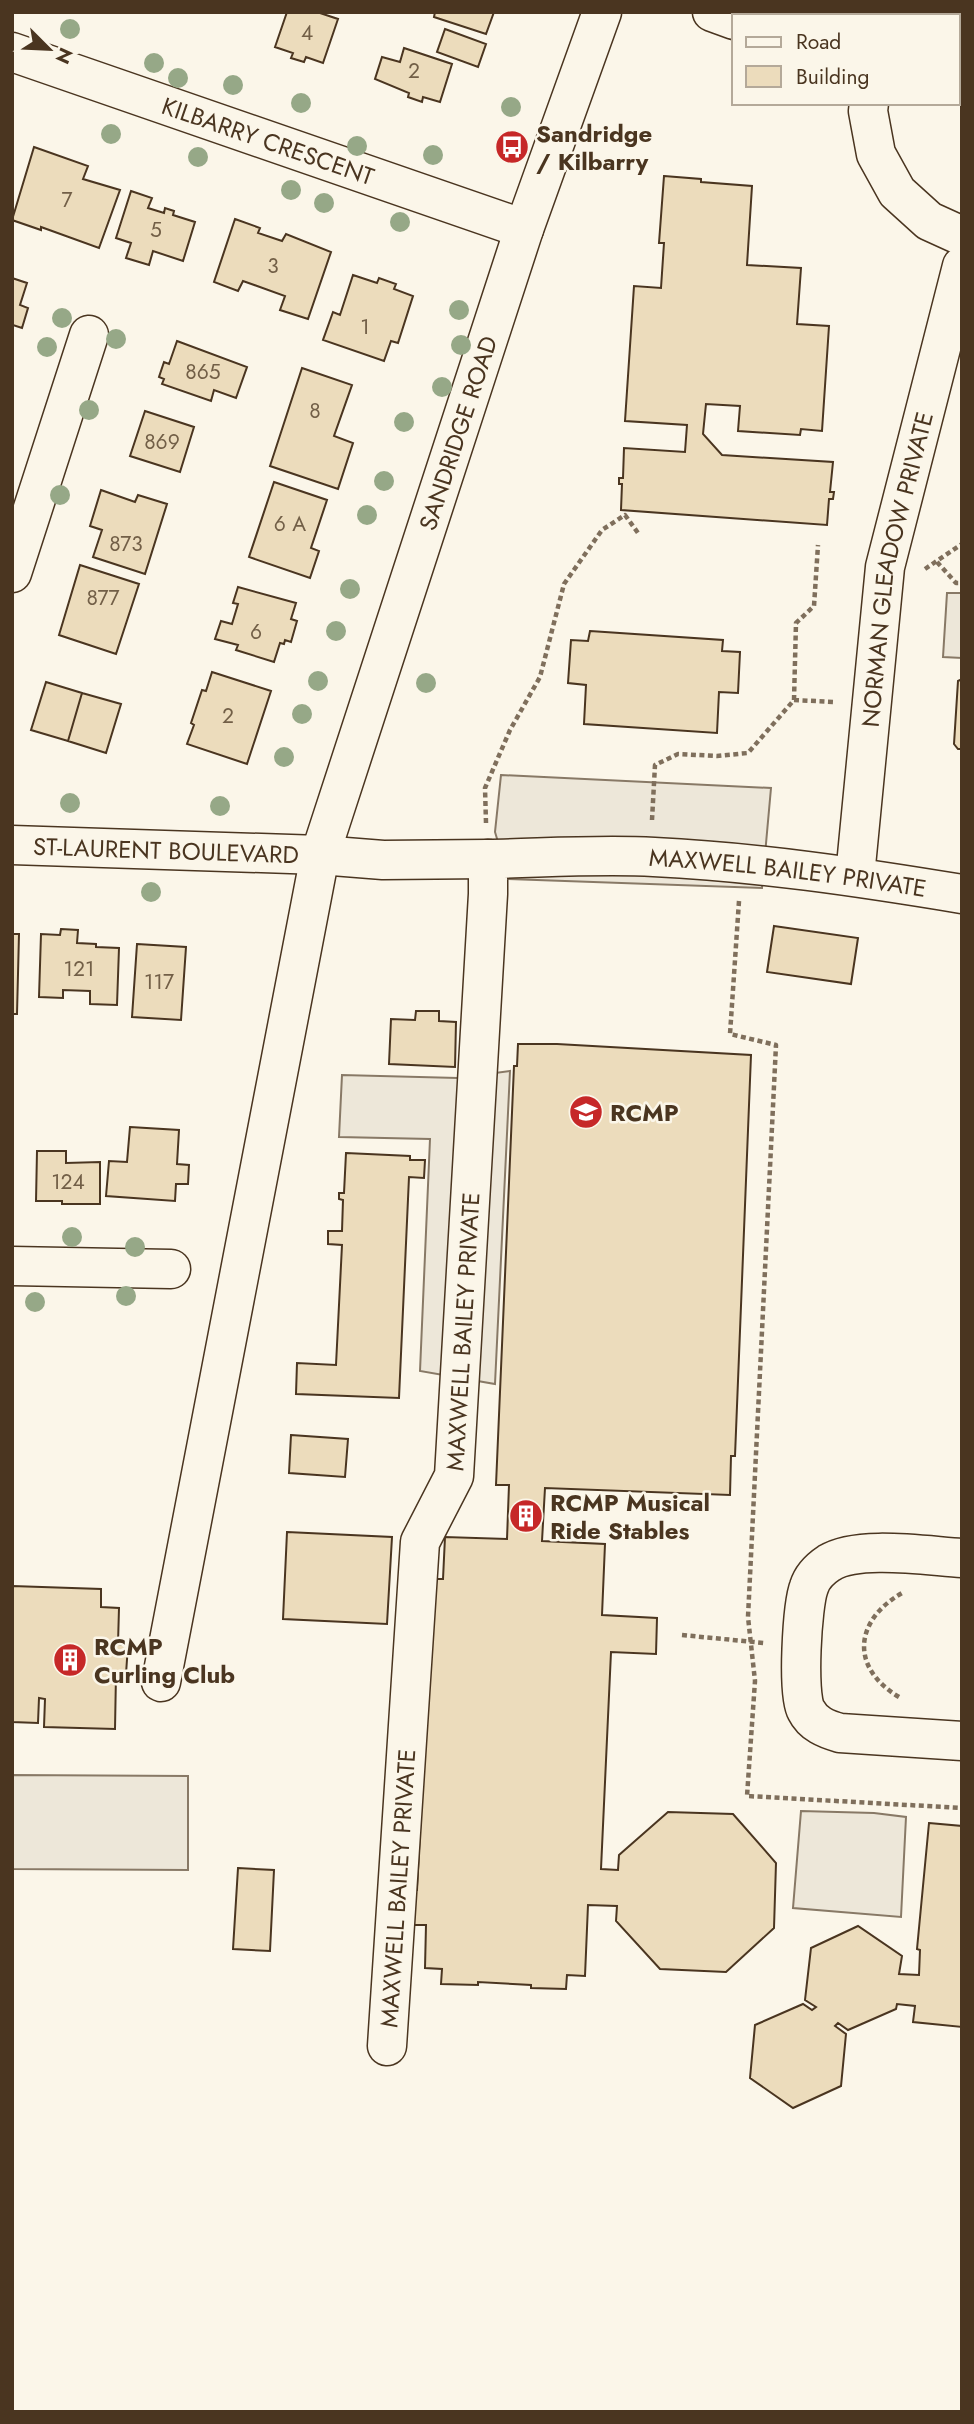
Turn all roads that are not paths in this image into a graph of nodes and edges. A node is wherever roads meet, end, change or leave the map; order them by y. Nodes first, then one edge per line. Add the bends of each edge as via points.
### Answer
1 (602, 12) edge
2 (712, 12) edge
3 (732, 19) edge
4 (12, 52) edge
5 (869, 105) edge
6 (524, 229) junction
7 (962, 236) edge
8 (962, 265) edge
9 (89, 335) dead end
10 (12, 573) edge
11 (12, 845) edge
12 (320, 855) junction
13 (488, 859) junction
14 (855, 876) junction
15 (962, 894) edge
16 (12, 1266) edge
17 (172, 1269) dead end
18 (962, 1558) edge
19 (161, 1682) dead end
20 (962, 1741) edge
21 (387, 2046) dead end

1 - 6 street, SANDRIDGE ROAD
2 - 3 street
4 - 6 street, KILBARRY CRESCENT
5 - 7 street via 876,154 897,192 929,221
6 - 12 street, SANDRIDGE ROAD
8 - 14 street, NORMAN GLEADOW PRIVATE via 885,567
9 - 10 street
11 - 12 street, ST-LAURENT BOULEVARD
12 - 13 street, MAXWELL BAILEY PRIVATE
12 - 19 street, SANDRIDGE ROAD
13 - 14 street, MAXWELL BAILEY PRIVATE via 650,856
13 - 21 street, MAXWELL BAILEY PRIVATE via 454,1476 420,1542
14 - 15 street, MAXWELL BAILEY PRIVATE
16 - 17 street
18 - 20 street via 859,1554 827,1564 806,1595 800,1685 804,1708 825,1728 840,1733

